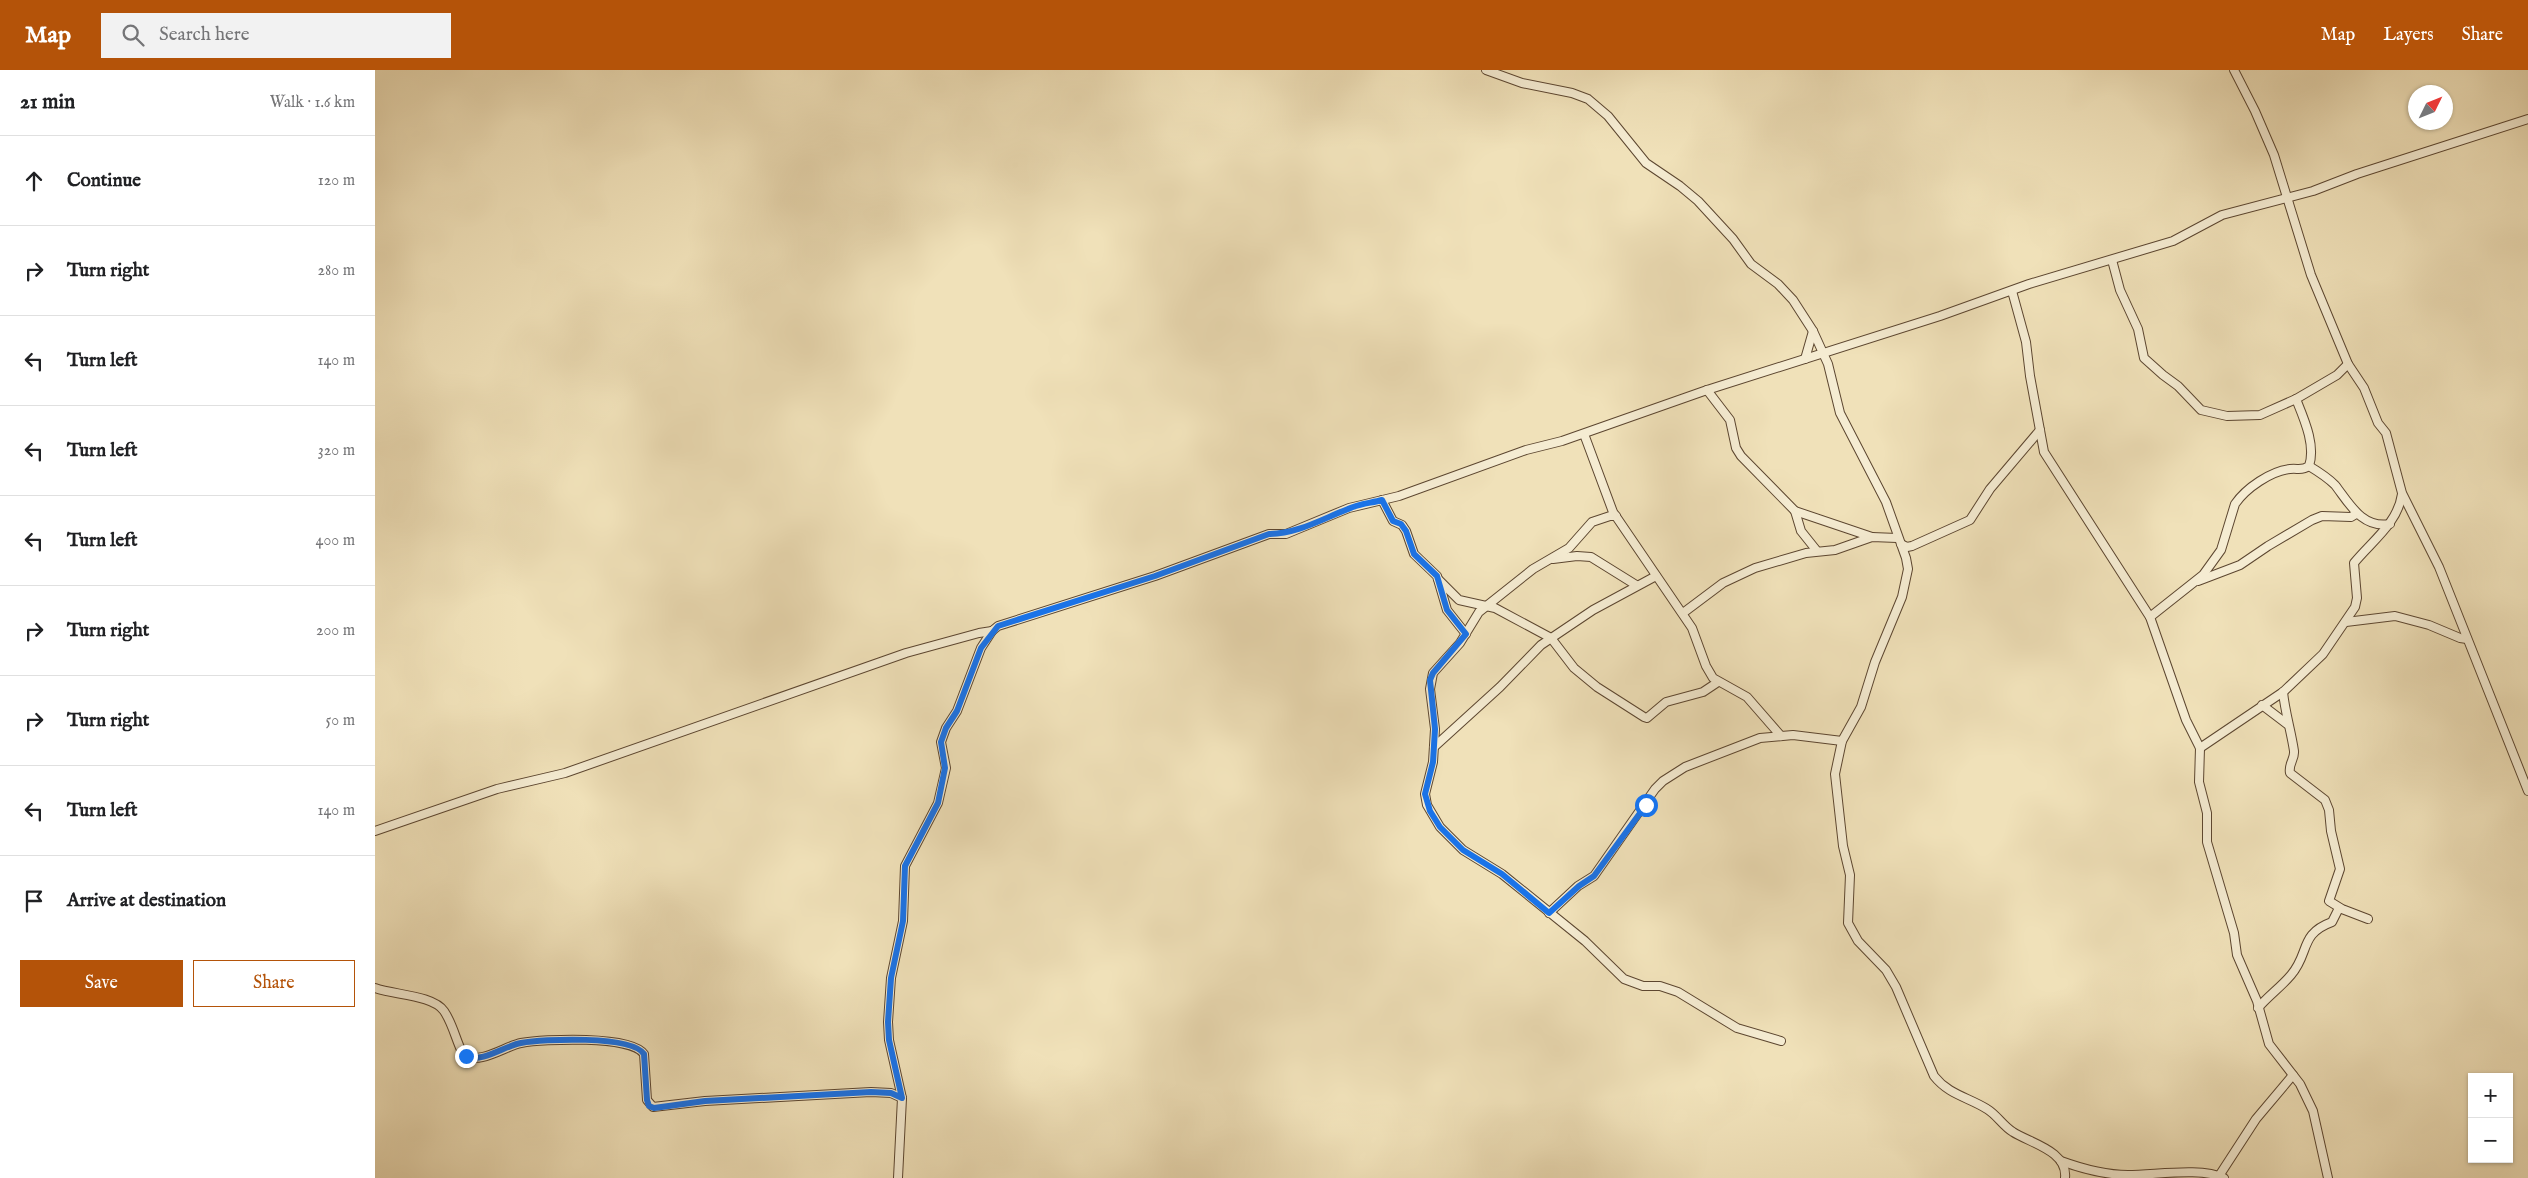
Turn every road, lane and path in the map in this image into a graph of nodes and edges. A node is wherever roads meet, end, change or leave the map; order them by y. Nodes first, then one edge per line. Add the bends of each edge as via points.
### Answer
1 (1487, 70) edge
2 (2234, 70) edge
3 (2528, 119) edge
4 (2286, 199) junction
5 (2113, 260) junction
6 (2011, 291) junction
7 (1813, 331) junction
8 (1823, 353) junction
9 (1805, 359) junction
10 (2349, 364) junction
11 (1707, 390) junction
12 (2296, 399) junction
13 (2039, 430) junction
14 (1584, 434) junction
15 (2309, 466) junction
16 (2402, 493) junction
17 (1382, 500) junction
18 (1795, 511) junction
19 (2356, 514) junction
20 (1616, 516) junction
21 (2389, 524) junction
22 (1872, 538) junction
23 (1899, 541) junction
24 (1817, 551) junction
25 (1549, 560) junction
26 (1656, 576) junction
27 (1438, 579) junction
28 (2197, 582) junction
29 (1636, 586) junction
30 (1487, 606) junction
31 (1683, 613) junction
32 (2150, 617) junction
33 (2346, 622) junction
34 (992, 631) junction
35 (979, 633) junction
36 (1466, 634) junction
37 (1551, 638) junction
38 (2467, 639) junction
39 (981, 648) junction
40 (1718, 682) junction
41 (2283, 692) junction
42 (2262, 705) junction
43 (2287, 724) junction
44 (1781, 736) junction
45 (1843, 741) junction
46 (1434, 747) junction
47 (2201, 748) junction
48 (2528, 791) edge
49 (375, 831) edge
50 (2339, 908) junction
51 (1549, 913) junction
52 (2367, 919) dead end
53 (375, 988) edge
54 (2258, 1008) junction
55 (1781, 1041) dead end
56 (2293, 1075) junction
57 (902, 1098) junction
58 (2061, 1161) junction
59 (2222, 1177) edge
60 (898, 1178) edge
61 (2065, 1178) edge
62 (2329, 1178) edge

1 - 7 street via 1522,83 1588,99 1608,116 1646,163 1698,201 1751,264 1793,300
2 - 4 street via 2266,137
3 - 4 street
4 - 5 street via 2222,215 2178,240
4 - 10 street via 2311,275
5 - 6 street
5 - 12 street via 2145,358 2179,386 2198,409 2215,414 2252,416
6 - 8 street
6 - 13 street via 2026,342
7 - 8 street
7 - 9 street
8 - 9 street
8 - 23 street via 1833,377 1840,413 1886,502
9 - 11 street
10 - 12 street
10 - 16 street via 2365,388 2385,433
11 - 14 street
11 - 18 street via 1730,420 1741,456
12 - 15 street via 2309,437 2312,456
13 - 23 street via 1990,489 1970,520 1912,546 1907,547
13 - 32 street via 2048,460
14 - 17 street via 1526,450
14 - 20 street
15 - 19 street via 2325,475
15 - 28 street via 2281,471 2239,498 2221,550
16 - 21 street via 2398,511
16 - 38 street via 2439,567
17 - 27 street via 1393,521 1406,531 1414,554
17 - 34 street via 1349,508 1286,534 1269,534 1155,576 998,626
18 - 22 street
18 - 24 street via 1801,531
19 - 21 street via 2378,524
19 - 28 street via 2351,517 2322,516 2312,520 2240,565
20 - 25 street via 1592,522 1569,548
20 - 26 street
21 - 33 street via 2354,563 2356,603
22 - 23 street
22 - 24 street via 1835,550
23 - 45 street via 1908,569 1902,596 1861,707
24 - 31 street via 1755,568 1732,578
25 - 29 street via 1591,557
25 - 30 street
26 - 29 street
26 - 31 street
27 - 30 street via 1459,600
27 - 36 street via 1447,610
28 - 32 street
29 - 37 street
30 - 36 street via 1479,612
30 - 37 street
31 - 40 street via 1706,666
32 - 47 street via 2185,720
33 - 38 street via 2395,616
33 - 41 street via 2323,654
34 - 35 street
34 - 39 street
35 - 39 street
35 - 49 street via 906,653 555,777 497,789
36 - 46 street via 1430,680
37 - 40 street via 1574,668 1603,691 1647,718 1666,702 1703,692
37 - 46 street
38 - 48 street
39 - 57 street via 968,687 941,742 945,768 938,803 905,866 903,921 891,978 888,1022
40 - 44 street via 1747,697
41 - 42 street
41 - 43 street
42 - 43 street
42 - 47 street
43 - 50 street via 2295,753 2290,773 2325,800 2329,810 2340,868 2329,901
44 - 45 street via 1814,736
44 - 51 street via 1760,738 1730,748 1685,767 1663,781 1594,876
45 - 58 street via 1835,785 1850,875 1847,918 1851,930 1886,970 1896,987 1940,1084 1988,1110 2011,1131
46 - 51 street via 1425,794 1427,805 1440,827 1463,850 1502,874
47 - 54 street via 2199,782 2207,813 2207,842 2234,933 2237,955
50 - 52 street
50 - 54 street via 2332,922 2312,932 2293,973
51 - 55 street via 1585,941 1624,979 1678,992 1737,1028
53 - 57 street via 430,1000 439,1005 463,1054 470,1058 519,1043 560,1039 593,1040 636,1048 644,1054 647,1100 653,1108 705,1101 871,1092 891,1093
54 - 56 street via 2269,1044
56 - 59 street via 2256,1119
56 - 62 street via 2305,1092 2317,1121
57 - 60 street
58 - 59 street via 2104,1174 2203,1171
58 - 61 street

